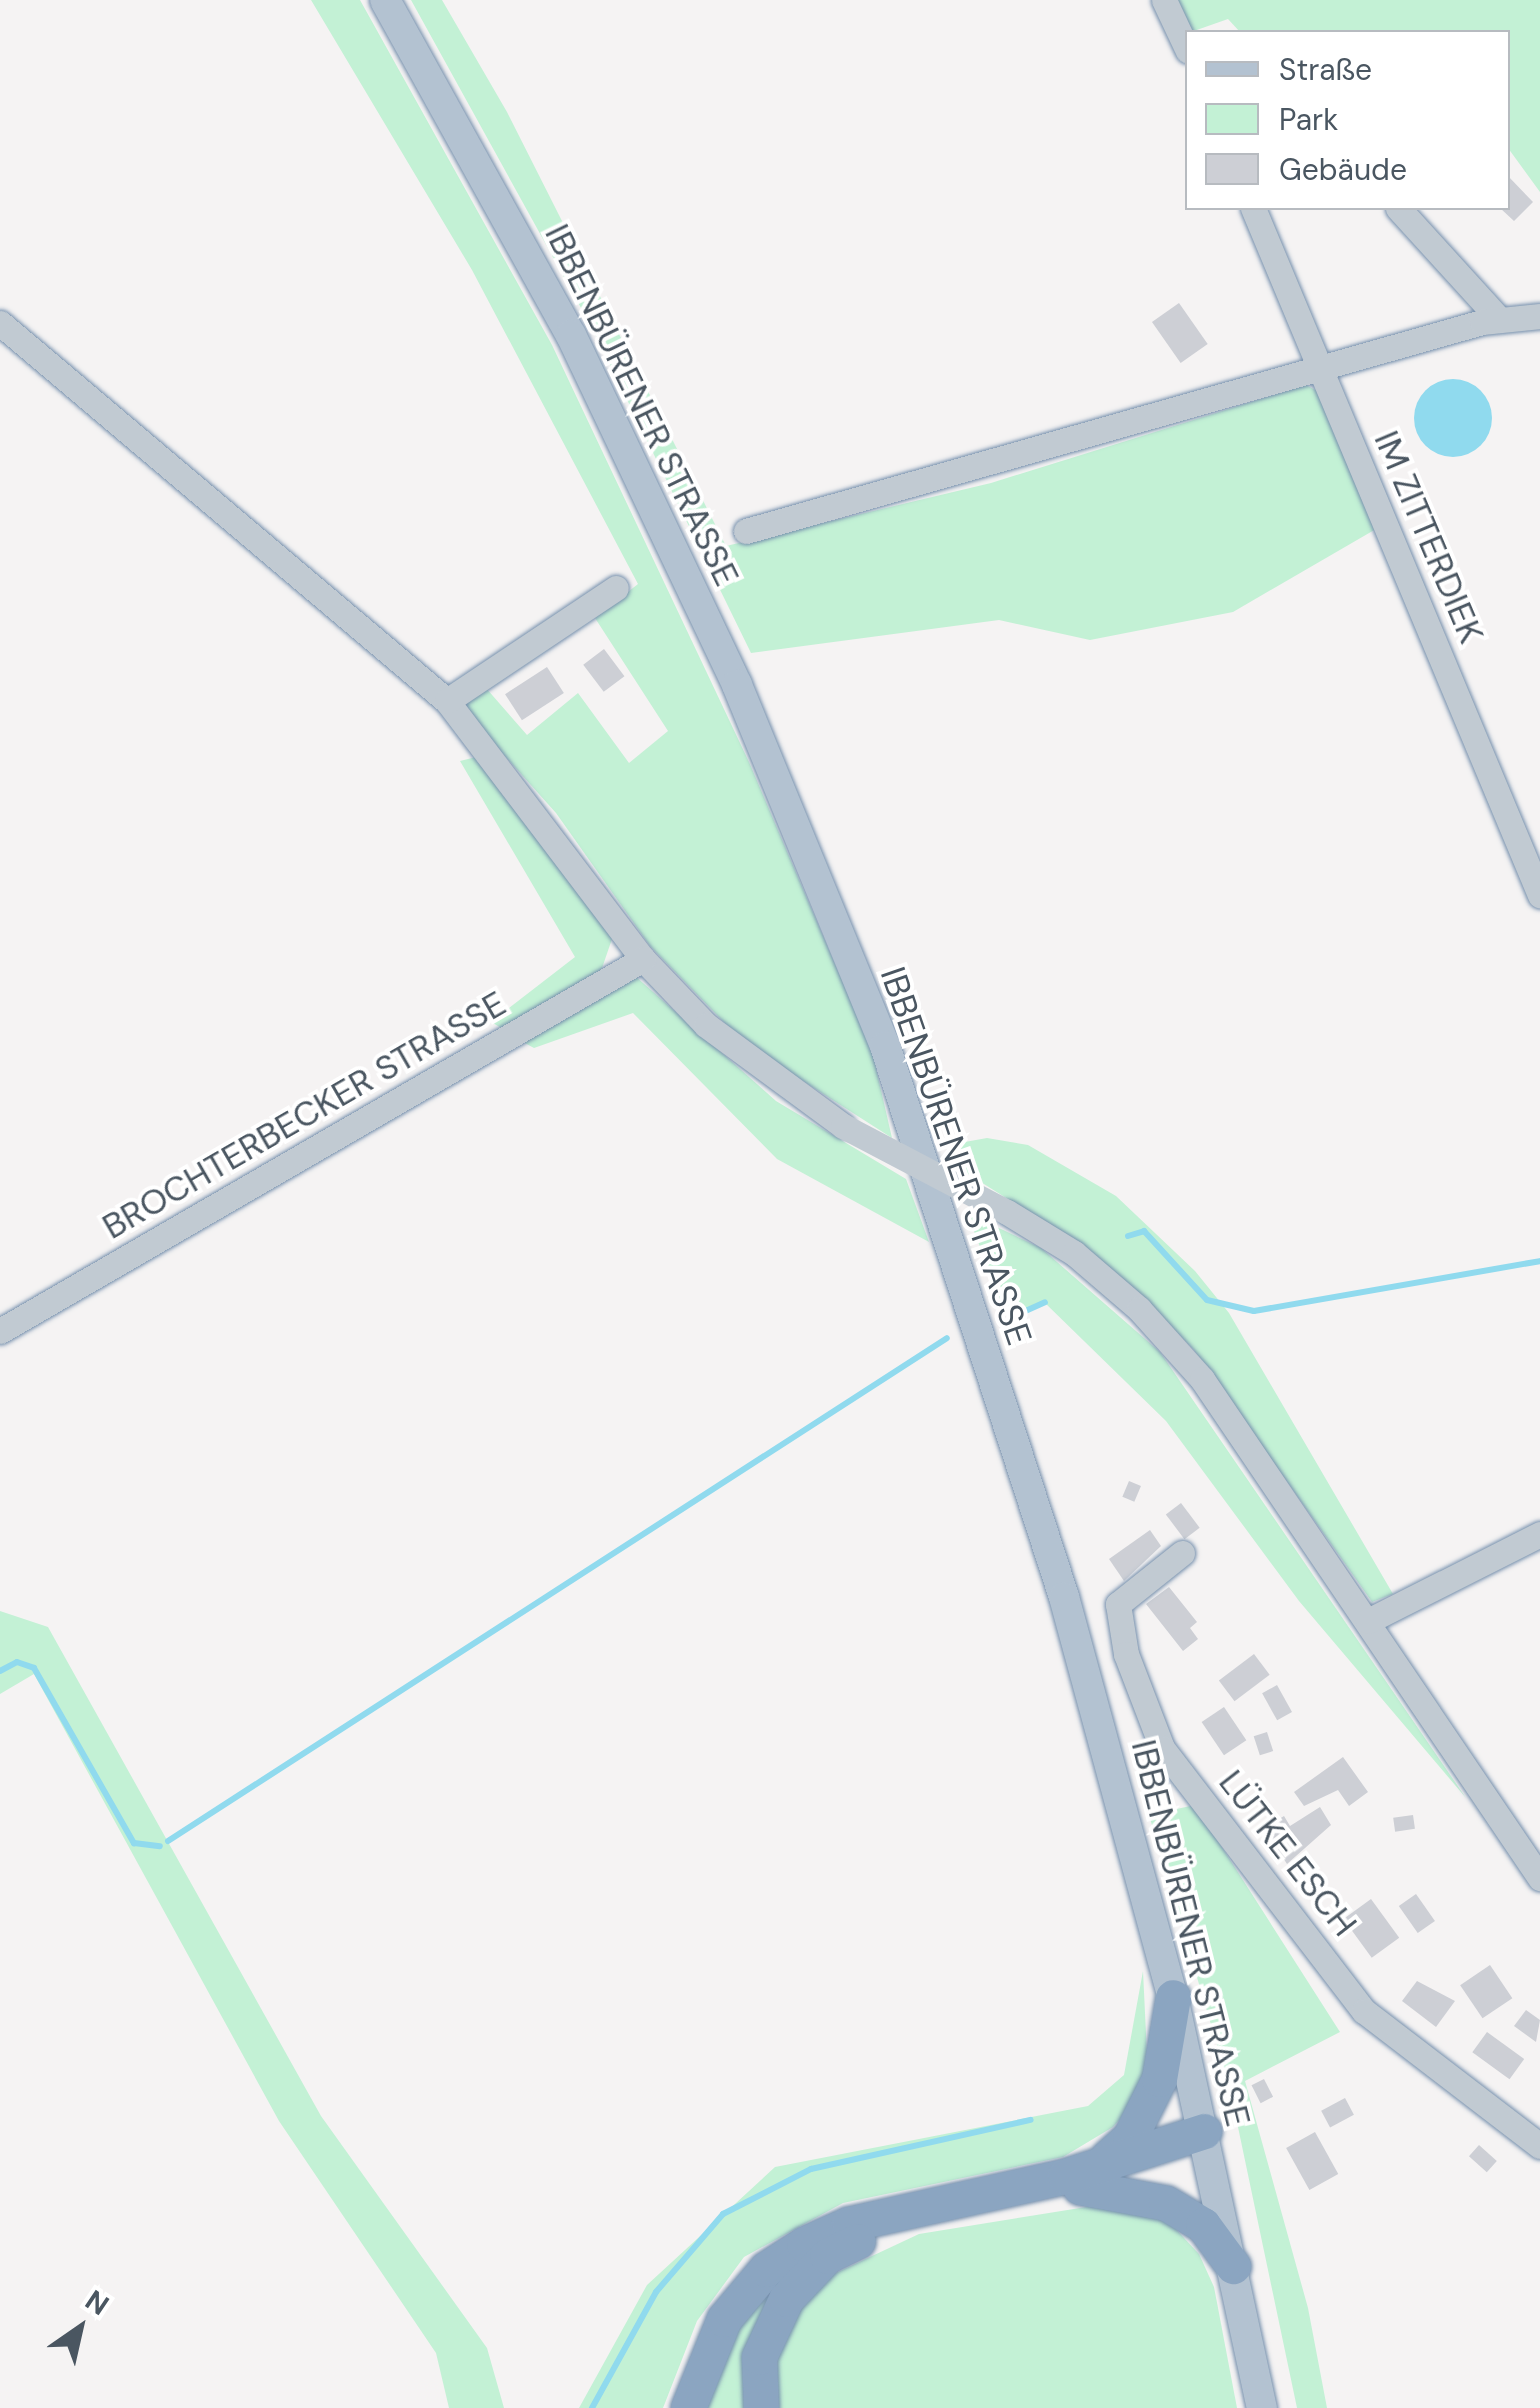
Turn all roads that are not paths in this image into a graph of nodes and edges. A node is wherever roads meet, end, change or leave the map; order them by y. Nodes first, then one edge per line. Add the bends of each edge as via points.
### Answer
1 (384, 0) edge
2 (1164, 0) edge
3 (1185, 45) edge
4 (1254, 210) edge
5 (1400, 210) edge
6 (1540, 316) edge
7 (1500, 320) junction
8 (0, 323) edge
9 (1320, 368) junction
10 (746, 531) dead end
11 (616, 588) dead end
12 (447, 701) junction
13 (1540, 895) edge
14 (643, 959) junction
15 (0, 1331) edge
16 (1540, 1534) edge
17 (1182, 1553) dead end
18 (1368, 1621) junction
19 (1540, 1878) edge
20 (1172, 1996) junction
21 (1207, 2142) junction
22 (1540, 2146) edge
23 (1106, 2159) junction
24 (1080, 2187) junction
25 (1232, 2266) junction
26 (688, 2408) edge
27 (761, 2408) edge
28 (1262, 2408) edge

1 - 20 main road, IBBENBÜRENER STRASSE via 571,335 737,685 885,1046 1064,1597
2 - 3 street
4 - 9 street, IM ZITTERDIEK
5 - 7 street
6 - 7 street
7 - 9 street
8 - 12 street
9 - 10 street
9 - 13 street, IM ZITTERDIEK
11 - 12 street
12 - 14 street
14 - 15 street, BROCHTERBECKER STRASSE
14 - 18 street, bridge via 706,1024 843,1126 1074,1253 1190,1365
16 - 18 street
17 - 22 street, LÜTKE ESCH via 1118,1604 1126,1654 1162,1748 1364,2011
18 - 19 street
20 - 21 main road, IBBENBÜRENER STRASSE
20 - 23 highway via 1159,2079 1130,2137
21 - 23 highway
21 - 24 highway
21 - 25 main road, IBBENBÜRENER STRASSE
23 - 26 highway via 1065,2176 849,2224 804,2244 766,2269 724,2318
24 - 25 highway via 1166,2203 1204,2225
24 - 27 highway via 880,2230 827,2256 786,2300 759,2357
25 - 28 main road, IBBENBÜRENER STRASSE

